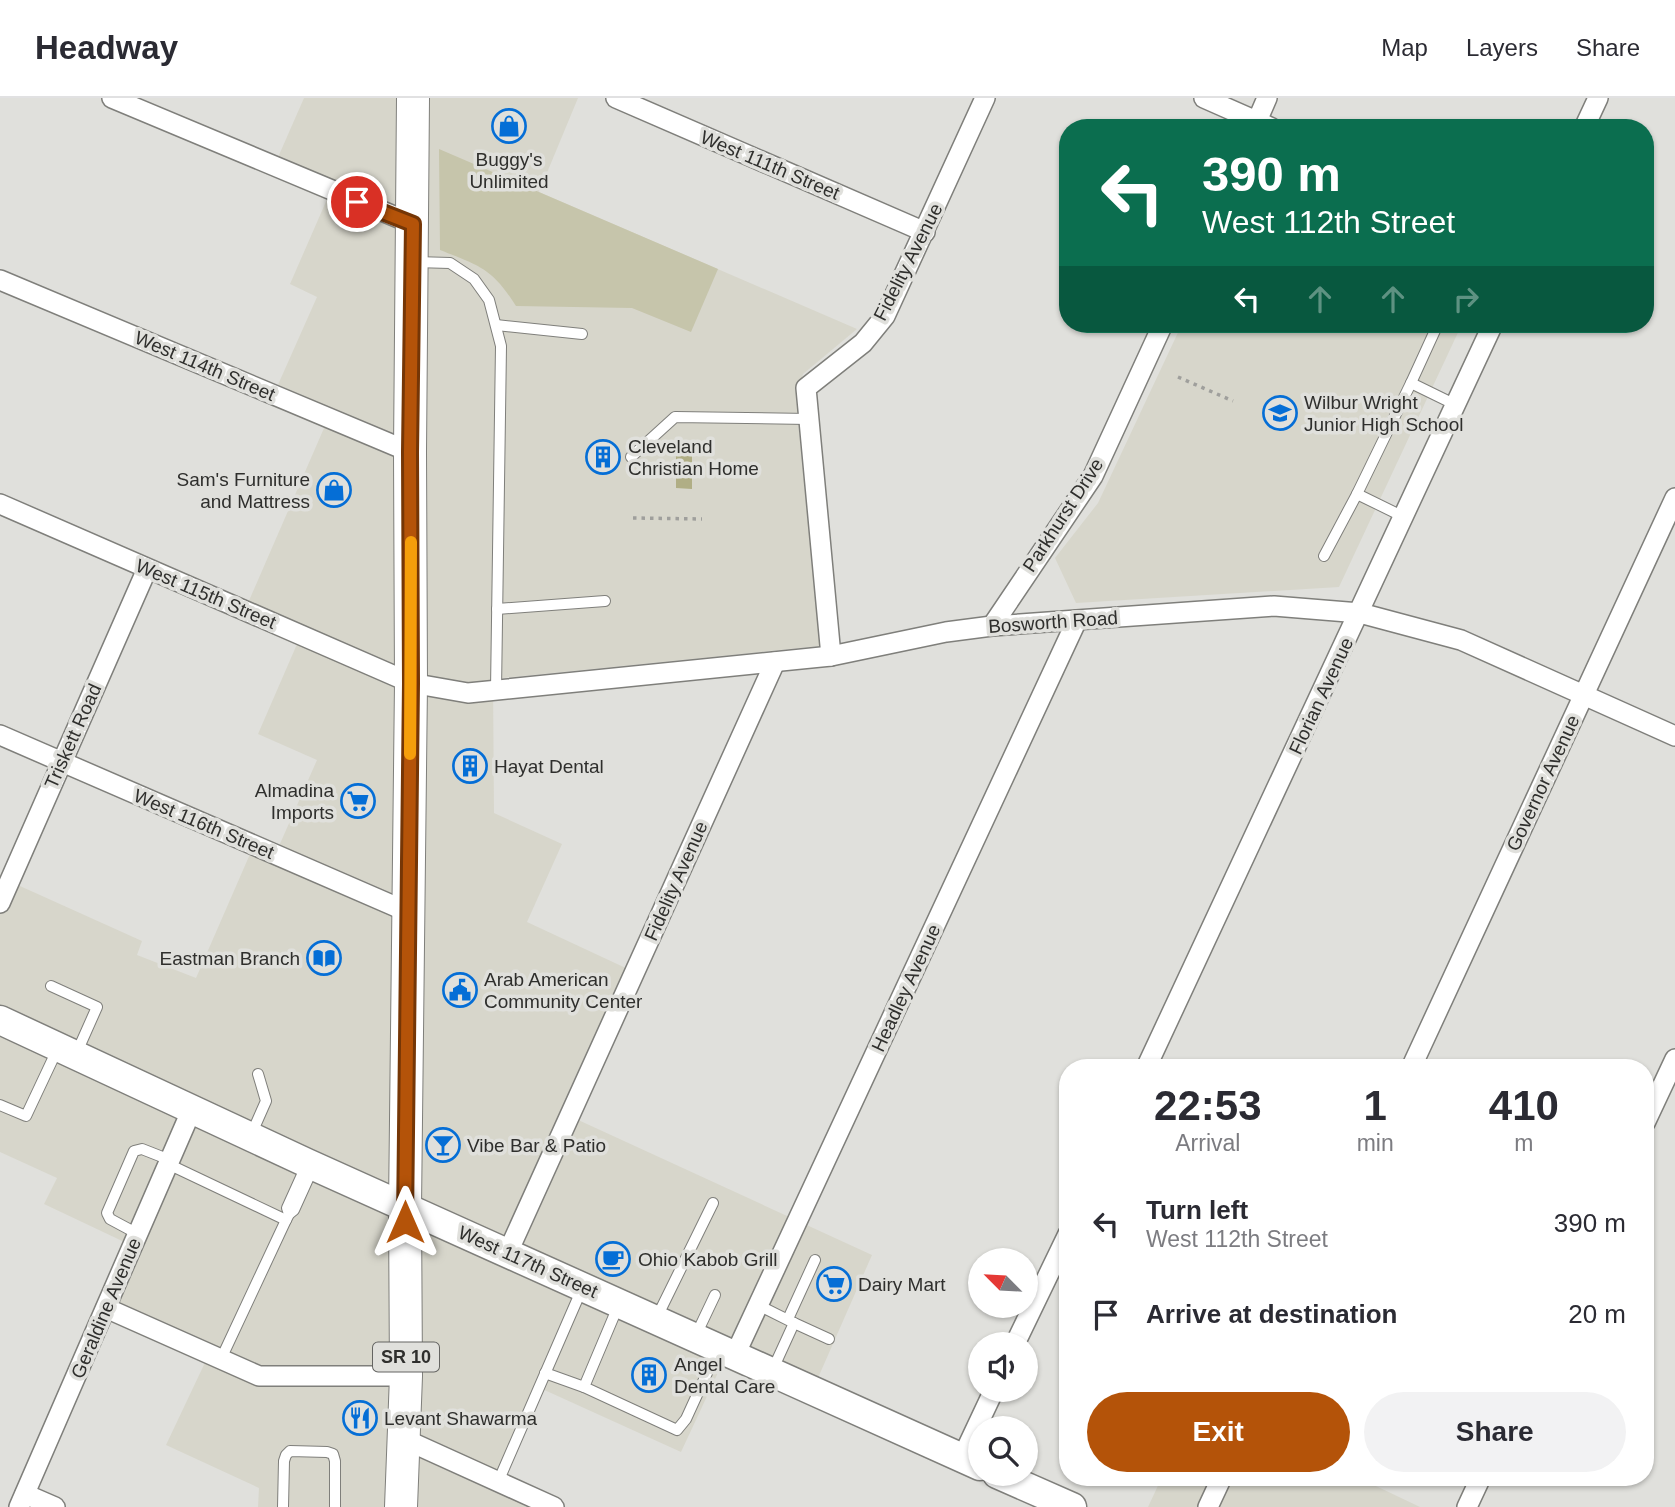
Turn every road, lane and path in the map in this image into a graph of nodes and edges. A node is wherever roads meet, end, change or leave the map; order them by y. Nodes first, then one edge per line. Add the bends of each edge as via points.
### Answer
1 (112, 98) edge
2 (413, 98) edge
3 (616, 98) edge
4 (985, 98) edge
5 (1204, 98) edge
6 (1267, 98) edge
7 (1598, 98) edge
8 (1248, 119) edge
9 (1262, 119) edge
10 (1588, 119) edge
11 (413, 224) junction
12 (925, 232) junction
13 (413, 262) junction
14 (0, 280) edge
15 (496, 325) junction
16 (1159, 333) edge
17 (1434, 333) edge
18 (1489, 333) edge
19 (582, 334) dead end
20 (1178, 377) dead end
21 (1411, 383) junction
22 (1233, 401) dead end
23 (1456, 405) junction
24 (809, 419) junction
25 (410, 452) junction
26 (631, 457) dead end
27 (1357, 494) junction
28 (1675, 498) edge
29 (0, 504) edge
30 (1404, 517) junction
31 (633, 518) dead end
32 (702, 519) dead end
33 (1324, 556) dead end
34 (147, 569) junction
35 (606, 601) dead end
36 (497, 609) junction
37 (1360, 613) junction
38 (1077, 620) junction
39 (992, 626) junction
40 (831, 656) junction
41 (775, 662) junction
42 (411, 683) junction
43 (496, 690) junction
44 (1584, 695) junction
45 (0, 735) edge
46 (1675, 736) edge
47 (61, 761) junction
48 (0, 903) edge
49 (408, 912) junction
50 (51, 986) dead end
51 (1, 1024) edge
52 (67, 1052) junction
53 (1150, 1059) edge
54 (1415, 1059) edge
55 (1675, 1059) edge
56 (258, 1074) dead end
57 (1654, 1104) edge
58 (0, 1105) edge
59 (192, 1109) junction
60 (250, 1136) junction
61 (169, 1162) junction
62 (311, 1165) junction
63 (713, 1203) dead end
64 (405, 1207) junction
65 (287, 1217) junction
66 (138, 1234) junction
67 (508, 1252) junction
68 (1059, 1253) edge
69 (815, 1260) dead end
70 (583, 1287) junction
71 (715, 1295) dead end
72 (620, 1304) junction
73 (758, 1305) junction
74 (106, 1308) junction
75 (655, 1320) junction
76 (791, 1321) junction
77 (1022, 1332) edge
78 (829, 1339) dead end
79 (716, 1348) junction
80 (221, 1359) junction
81 (545, 1373) junction
82 (771, 1373) junction
83 (406, 1376) junction
84 (584, 1387) junction
85 (404, 1440) junction
86 (968, 1461) edge
87 (498, 1482) junction
88 (1024, 1486) edge
89 (1218, 1486) edge
90 (1477, 1486) edge
91 (22, 1500) edge
92 (55, 1507) edge
93 (283, 1507) edge
94 (335, 1507) edge
95 (401, 1507) edge
96 (554, 1507) edge
97 (1072, 1507) edge
98 (1208, 1507) edge
99 (1467, 1507) edge

1 - 11 street
2 - 11 main road, SR 10
3 - 12 street, West 111th Street
4 - 12 street, Fidelity Avenue
5 - 8 street
6 - 9 street
7 - 10 street
11 - 13 main road, SR 10
12 - 24 street, Fidelity Avenue via 885,316 863,343 806,388
13 - 15 lane via 450,262 474,279 489,300
13 - 25 main road, SR 10
14 - 25 street, West 114th Street
15 - 19 lane
15 - 36 lane via 501,346
16 - 39 street, Parkhurst Drive via 1093,476
17 - 21 lane
18 - 23 street, Florian Avenue
20 - 22 path
21 - 23 lane
21 - 27 lane
23 - 30 street, Florian Avenue
24 - 26 lane via 675,417
24 - 40 street, Fidelity Avenue
25 - 42 main road, SR 10
27 - 30 lane
27 - 33 lane
28 - 44 street, Governor Avenue
29 - 34 street, West 115th Street
30 - 37 street, Florian Avenue
31 - 32 path
34 - 42 street, West 115th Street
34 - 47 street, Triskett Road
35 - 36 lane
36 - 43 lane
37 - 38 street, Bosworth Road via 1274,606
37 - 44 street, Bosworth Road via 1461,640
37 - 53 street, Florian Avenue
38 - 39 street, Bosworth Road
38 - 73 street, Headley Avenue
39 - 40 street, Bosworth Road
40 - 41 street, Bosworth Road
41 - 43 street, Bosworth Road
41 - 67 street, Fidelity Avenue
42 - 43 street, Bosworth Road via 468,693
42 - 49 main road, SR 10
44 - 46 street, Bosworth Road
44 - 54 street, Governor Avenue
45 - 47 street, West 116th Street
47 - 48 street, Triskett Road
47 - 49 street, West 116th Street
49 - 64 main road, SR 10
50 - 52 lane via 97,1007
51 - 52 main road, West 117th Street
52 - 58 lane via 26,1116
52 - 59 main road, West 117th Street
55 - 57 street
56 - 60 lane via 266,1101
59 - 60 main road, West 117th Street
59 - 61 street, Geraldine Avenue
60 - 62 main road, West 117th Street
61 - 65 lane
61 - 66 street, Geraldine Avenue
61 - 66 lane via 142,1149 134,1151 107,1213
62 - 64 main road, West 117th Street
62 - 65 lane via 287,1208
63 - 75 lane
64 - 67 main road, West 117th Street
64 - 83 main road, SR 10
65 - 80 lane
66 - 74 street, Geraldine Avenue
67 - 70 main road, West 117th Street
68 - 77 street
69 - 76 lane
70 - 72 main road, West 117th Street
70 - 81 lane
71 - 79 lane
72 - 75 main road, West 117th Street
72 - 84 lane
73 - 76 lane
73 - 79 street, Headley Avenue
74 - 80 street
74 - 91 street, Geraldine Avenue
75 - 79 main road, West 117th Street
76 - 78 lane
76 - 82 lane
79 - 82 main road, West 117th Street
79 - 84 lane via 677,1430
80 - 83 street via 260,1376
81 - 84 lane
81 - 87 lane
82 - 86 main road, West 117th Street
83 - 85 main road, SR 10
85 - 87 street
85 - 95 main road, SR 10
87 - 96 street
88 - 97 main road
89 - 98 street
90 - 99 street
91 - 92 street
93 - 94 lane via 284,1461 290,1451 333,1454

